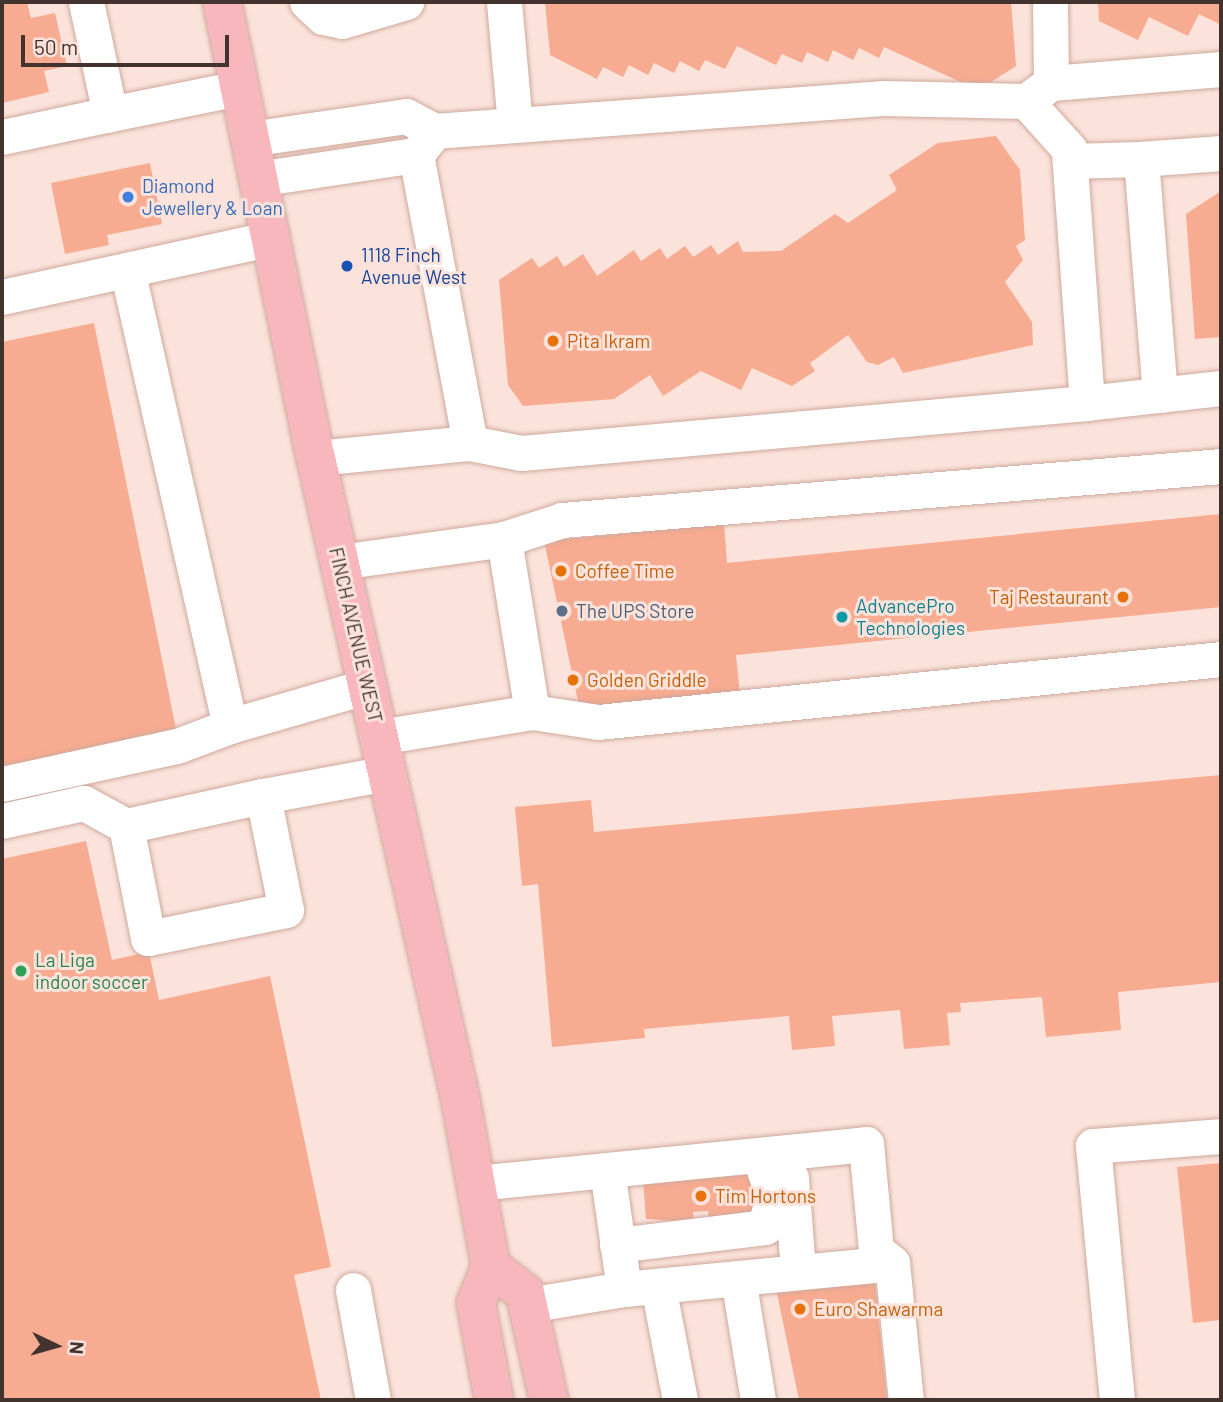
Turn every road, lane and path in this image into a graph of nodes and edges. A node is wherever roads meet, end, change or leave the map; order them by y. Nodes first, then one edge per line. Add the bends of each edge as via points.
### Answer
1 (86, 2) edge
2 (222, 2) edge
3 (307, 2) edge
4 (406, 2) edge
5 (503, 2) edge
6 (1050, 2) edge
7 (1221, 69) edge
8 (239, 88) junction
9 (1039, 92) junction
10 (110, 114) junction
11 (515, 125) junction
12 (2, 137) edge
13 (249, 139) junction
14 (425, 143) junction
15 (1221, 153) edge
16 (1141, 159) junction
17 (1070, 161) junction
18 (257, 178) junction
19 (269, 239) junction
20 (127, 270) junction
21 (2, 298) edge
22 (1221, 388) edge
23 (1160, 395) junction
24 (1087, 402) junction
25 (470, 443) junction
26 (316, 458) junction
27 (1221, 466) edge
28 (504, 539) junction
29 (339, 562) junction
30 (1221, 659) edge
31 (368, 686) junction
32 (532, 712) junction
33 (230, 726) junction
34 (383, 755) junction
35 (2, 784) edge
36 (262, 796) junction
37 (2, 821) edge
38 (126, 826) junction
39 (1221, 1136) edge
40 (774, 1154) junction
41 (607, 1170) junction
42 (476, 1183) junction
43 (617, 1245) junction
44 (892, 1263) junction
45 (491, 1267) junction
46 (798, 1272) junction
47 (738, 1278) junction
48 (641, 1287) junction
49 (353, 1290) dead end
50 (528, 1305) junction
51 (373, 1400) edge
52 (494, 1400) edge
53 (549, 1400) edge
54 (680, 1400) edge
55 (758, 1400) edge
56 (906, 1400) edge
57 (1117, 1400) edge

1 - 10 lane
2 - 8 main road, FINCH AVENUE WEST
3 - 4 lane via 323,17 342,21
5 - 11 lane
6 - 9 lane
7 - 9 lane
8 - 10 lane
8 - 13 main road, FINCH AVENUE WEST
9 - 11 lane via 882,98
9 - 17 lane via 1069,149
10 - 12 lane
11 - 14 lane
13 - 14 lane via 406,116
13 - 18 main road, FINCH AVENUE WEST
14 - 18 lane
14 - 25 lane
15 - 16 lane
16 - 17 lane
16 - 23 lane
17 - 24 lane
18 - 19 main road, FINCH AVENUE WEST
19 - 20 lane
19 - 26 main road, FINCH AVENUE WEST
20 - 21 lane
20 - 33 lane
22 - 23 lane
23 - 24 lane
24 - 25 lane via 521,453
25 - 26 lane
26 - 29 main road, FINCH AVENUE WEST
27 - 28 lane via 562,520
28 - 29 lane
28 - 32 lane
29 - 31 main road, FINCH AVENUE WEST
30 - 32 lane via 598,722
31 - 33 lane
31 - 34 main road, FINCH AVENUE WEST
32 - 34 lane
33 - 35 lane via 177,746
34 - 36 lane
34 - 42 main road, FINCH AVENUE WEST
36 - 38 lane
36 - 38 lane via 286,910 148,938
37 - 38 lane via 84,803
39 - 57 lane via 1093,1146
40 - 41 lane
40 - 43 lane via 773,1196 765,1227
40 - 44 lane via 866,1144 876,1250
40 - 46 lane
41 - 42 lane
41 - 43 lane
42 - 45 main road, FINCH AVENUE WEST
43 - 48 lane
44 - 46 lane
44 - 56 lane
45 - 50 main road via 525,1293
45 - 52 main road via 476,1303
46 - 47 lane
47 - 48 lane
47 - 55 lane
48 - 50 lane
48 - 54 lane
49 - 51 lane
50 - 53 main road

